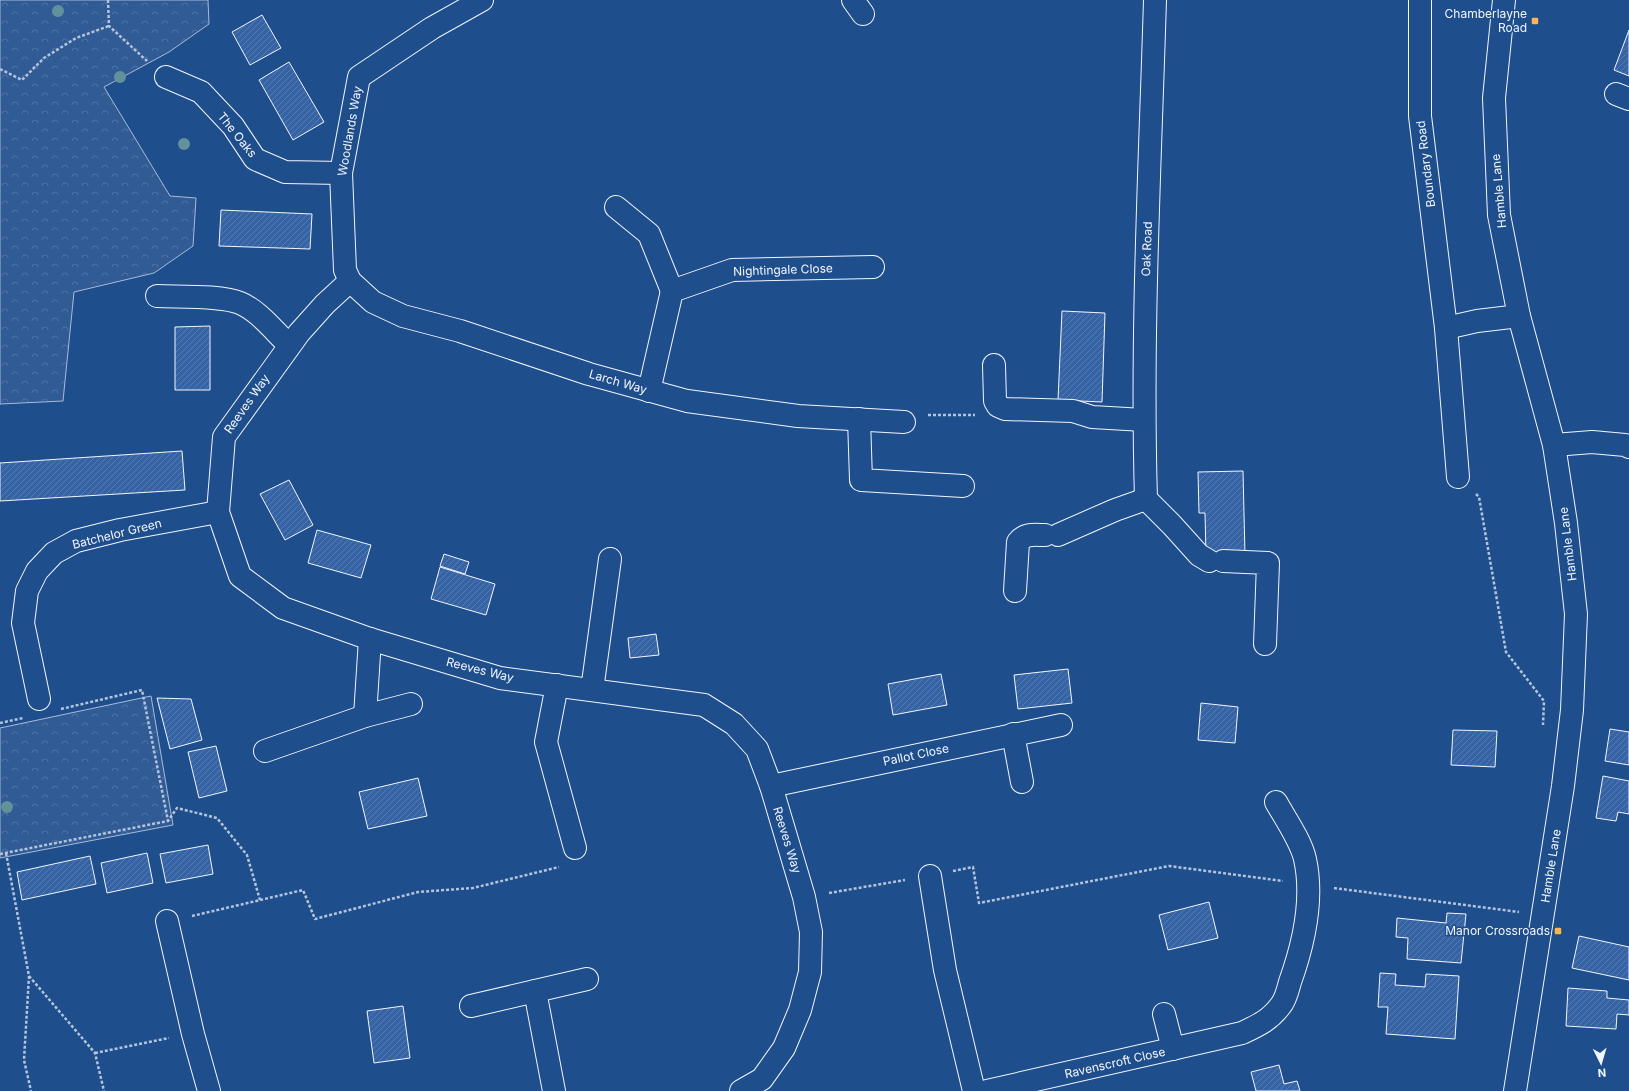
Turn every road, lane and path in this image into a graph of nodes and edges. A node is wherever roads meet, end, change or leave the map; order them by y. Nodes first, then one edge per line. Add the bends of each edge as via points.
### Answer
1 (108, 0) edge
2 (482, 0) edge
3 (1155, 0) edge
4 (1420, 0) edge
5 (1504, 0) edge
6 (451, 7) edge
7 (109, 26) junction
8 (0, 69) edge
9 (166, 77) joint
10 (341, 173) junction
11 (616, 207) dead end
12 (873, 267) dead end
13 (350, 281) junction
14 (672, 291) junction
15 (157, 296) dead end
16 (1519, 316) junction
17 (1446, 328) junction
18 (289, 346) junction
19 (994, 365) dead end
20 (649, 391) junction
21 (998, 406) junction
22 (859, 419) junction
23 (1144, 420) junction
24 (904, 422) joint
25 (1554, 445) junction
26 (1629, 447) edge
27 (1458, 477) joint
28 (963, 486) dead end
29 (1146, 499) junction
30 (218, 512) junction
31 (610, 559) dead end
32 (1015, 591) dead end
33 (370, 639) junction
34 (1265, 644) dead end
35 (557, 685) junction
36 (592, 690) junction
37 (411, 704) dead end
38 (39, 707) junction
39 (365, 716) junction
40 (0, 723) edge
41 (1061, 724) dead end
42 (1543, 730) dead end
43 (1013, 734) junction
44 (265, 751) dead end
45 (1022, 782) dead end
46 (771, 786) junction
47 (1276, 802) dead end
48 (168, 821) junction
49 (575, 848) joint
50 (0, 854) edge
51 (6, 854) junction
52 (930, 876) junction
53 (1308, 884) junction
54 (804, 897) junction
55 (260, 900) junction
56 (1521, 904) dead end
57 (1519, 912) junction
58 (1544, 914) junction
59 (1518, 920) dead end
60 (168, 921) joint
61 (29, 976) junction
62 (587, 979) dead end
63 (534, 991) junction
64 (470, 1006) dead end
65 (1164, 1014) dead end
66 (192, 1034) junction
67 (1173, 1049) junction
68 (95, 1053) junction
69 (765, 1085) edge
70 (31, 1091) edge
71 (104, 1091) edge
72 (208, 1091) edge
73 (554, 1091) edge
74 (741, 1091) edge
75 (974, 1091) edge
76 (987, 1091) edge
77 (1515, 1091) edge

1 - 7 path
2 - 6 street, Woodlands Way
3 - 23 street, Oak Road
4 - 17 street, Boundary Road via 1420,116
5 - 16 street, Hamble Lane via 1494,98 1499,215
6 - 10 street, Woodlands Way via 432,28 359,77
7 - 8 path via 76,38 44,58 22,80
7 - 9 path
9 - 10 street, The Oaks via 201,92 233,126 255,159 285,172
10 - 13 street, Woodlands Way via 345,270
11 - 14 street via 649,234
12 - 14 street, Nightingale Close via 732,270
13 - 18 street, Reeves Way via 325,304
13 - 20 street, Larch Way via 373,302 403,316
14 - 20 street
15 - 18 street via 241,303 253,311
16 - 17 street
16 - 25 street, Hamble Lane
17 - 27 street, Boundary Road
18 - 30 street, Reeves Way via 224,437
19 - 21 street via 995,401
20 - 22 street, Larch Way via 687,401 798,416
21 - 23 street via 1005,409 1073,411 1092,417
21 - 24 path via 983,416 912,414
22 - 24 street, Larch Way
22 - 28 street via 861,480
23 - 29 street, Oak Road
25 - 26 street via 1592,442
25 - 58 street, Hamble Lane via 1576,614 1571,718
27 - 42 path via 1479,497 1506,652 1544,701
29 - 32 street via 1051,535 1027,535 1021,538 1018,542
29 - 34 street via 1198,555 1216,561 1268,563
30 - 33 street, Reeves Way via 240,576 283,608
30 - 38 street, Batchelor Green via 76,541 54,553 37,571 27,591 23,623
31 - 36 street
33 - 35 street, Reeves Way via 500,678
33 - 39 street
35 - 36 street, Reeves Way
35 - 49 street via 546,742
36 - 46 street, Reeves Way via 704,704 734,724 757,749
37 - 39 street
38 - 40 path
38 - 48 path via 142,690
39 - 44 street
41 - 43 street, Pallot Close
43 - 45 street
43 - 46 street, Pallot Close
46 - 54 street, Reeves Way
47 - 53 street, Ravenscroft Close via 1305,858
48 - 51 path
48 - 55 path via 177,808 218,818 247,856
49 - 55 path via 580,862 473,888 418,892 315,919 303,890
50 - 51 path
51 - 61 path
52 - 53 path via 973,867 979,903 1169,866
52 - 54 path
52 - 75 street via 945,970
53 - 57 path
53 - 67 street, Ravenscroft Close via 1307,918 1298,960 1282,1004 1266,1021 1242,1033
54 - 69 street, Reeves Way via 811,932 810,972 800,1010
55 - 60 path
56 - 57 path
57 - 58 path
57 - 59 path
58 - 77 street, Hamble Lane
60 - 66 street
61 - 68 path
61 - 70 path via 24,1060
62 - 63 street
63 - 64 street
63 - 73 street
65 - 67 street
66 - 68 path
66 - 72 street
67 - 76 street, Ravenscroft Close
68 - 71 path
69 - 74 street, Reeves Way

